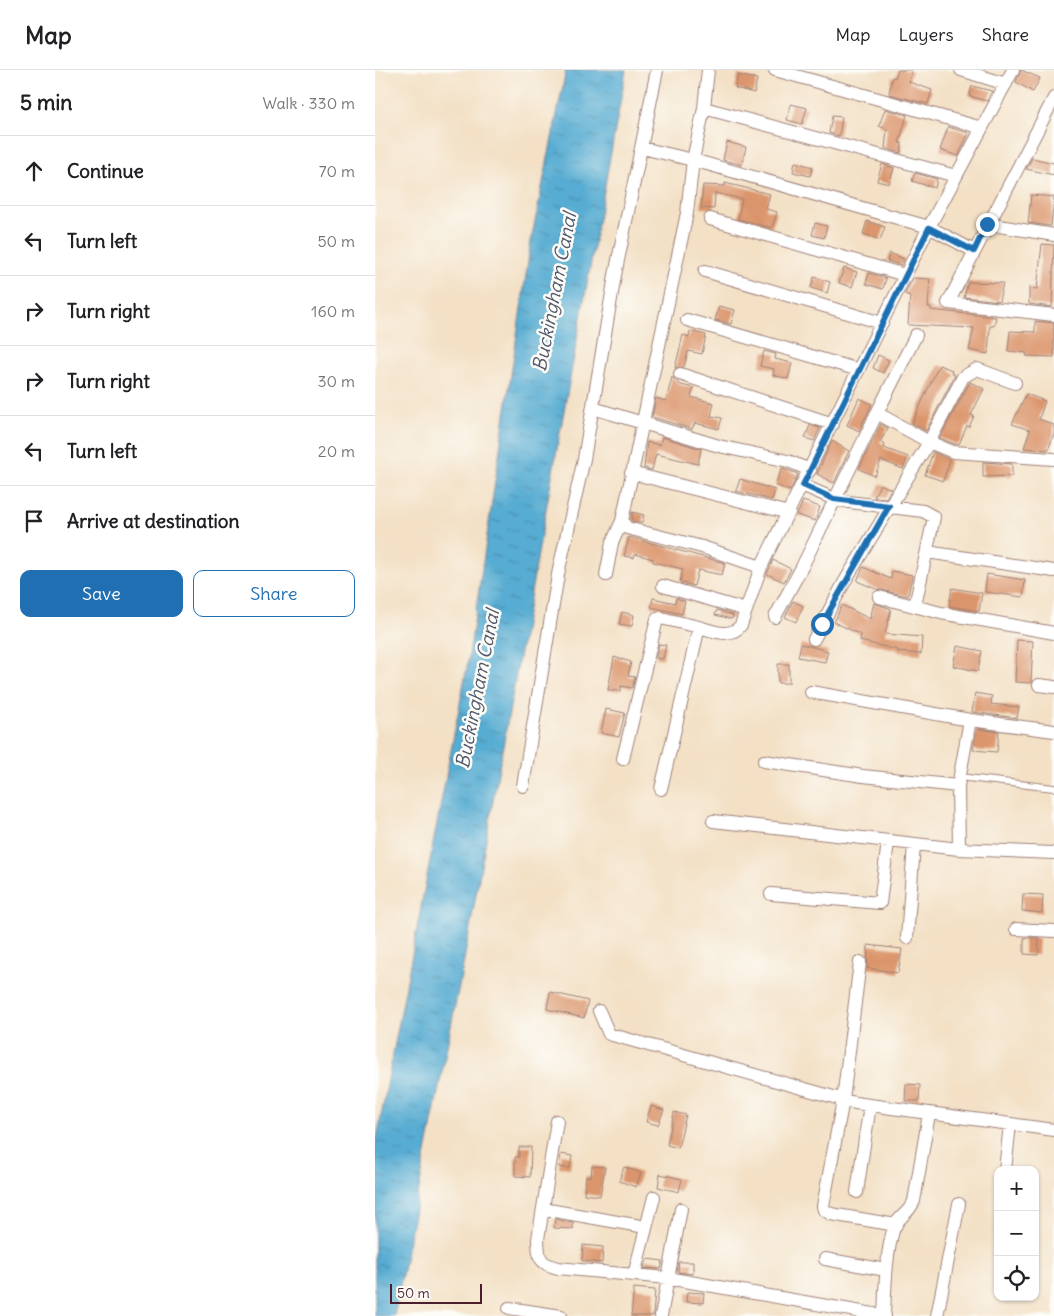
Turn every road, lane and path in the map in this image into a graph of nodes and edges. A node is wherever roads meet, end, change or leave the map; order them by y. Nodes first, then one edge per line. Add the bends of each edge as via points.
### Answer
1 (657, 70) edge
2 (709, 70) edge
3 (775, 70) edge
4 (961, 70) edge
5 (1013, 70) edge
6 (1006, 84) junction
7 (1054, 98) edge
8 (704, 108) junction
9 (982, 128) junction
10 (642, 148) junction
11 (693, 160) junction
12 (957, 176) junction
13 (710, 219) dead end
14 (987, 224) junction
15 (929, 228) junction
16 (1054, 235) edge
17 (974, 251) junction
18 (705, 271) dead end
19 (905, 276) junction
20 (1054, 314) edge
21 (687, 320) dead end
22 (882, 324) junction
23 (916, 335) dead end
24 (859, 370) junction
25 (680, 374) dead end
26 (1015, 383) dead end
27 (593, 408) junction
28 (877, 413) junction
29 (642, 422) junction
30 (833, 424) junction
31 (929, 442) junction
32 (1054, 459) edge
33 (810, 470) junction
34 (631, 473) junction
35 (803, 485) junction
36 (834, 499) junction
37 (889, 506) junction
38 (789, 513) junction
39 (622, 521) junction
40 (927, 552) junction
41 (761, 567) junction
42 (1054, 571) edge
43 (606, 576) dead end
44 (663, 586) dead end
45 (879, 598) dead end
46 (915, 606) junction
47 (746, 610) junction
48 (775, 617) dead end
49 (699, 627) junction
50 (1054, 633) edge
51 (814, 639) dead end
52 (1039, 685) dead end
53 (1054, 687) edge
54 (811, 692) dead end
55 (970, 720) junction
56 (1054, 731) edge
57 (623, 758) dead end
58 (764, 761) dead end
59 (959, 782) junction
60 (523, 786) dead end
61 (1054, 788) edge
62 (661, 789) dead end
63 (713, 821) dead end
64 (888, 842) junction
65 (914, 845) junction
66 (959, 849) junction
67 (1054, 853) edge
68 (771, 894) dead end
69 (1015, 929) dead end
70 (1054, 932) edge
71 (907, 938) dead end
72 (859, 962) dead end
73 (599, 1011) dead end
74 (843, 1100) junction
75 (870, 1105) junction
76 (929, 1114) junction
77 (557, 1121) dead end
78 (1009, 1124) junction
79 (1054, 1130) edge
80 (1005, 1166) edge
81 (857, 1192) dead end
82 (654, 1198) dead end
83 (959, 1204) dead end
84 (543, 1209) junction
85 (681, 1209) dead end
86 (896, 1224) junction
87 (647, 1226) junction
88 (825, 1259) dead end
89 (886, 1270) junction
90 (634, 1275) junction
91 (667, 1278) junction
92 (509, 1308) dead end
93 (561, 1316) edge
94 (661, 1316) edge
95 (885, 1316) edge
96 (937, 1316) edge

1 - 10 street
2 - 8 street
3 - 9 street
4 - 6 street
5 - 6 street
6 - 9 street
7 - 14 street
8 - 11 street
8 - 12 street
9 - 12 street
10 - 11 street
10 - 27 street via 615,275
11 - 15 street
11 - 29 street via 687,213
12 - 15 street
13 - 19 street
14 - 16 street
14 - 17 street
15 - 17 street
15 - 19 street
17 - 20 street via 948,303
18 - 22 street
19 - 22 street
21 - 24 street
22 - 24 street
23 - 28 street
24 - 30 street
25 - 30 street
26 - 31 street via 985,371 970,372 963,377
27 - 29 street
27 - 60 street via 559,569
28 - 31 street
28 - 36 street
29 - 33 street via 719,446 788,461
29 - 34 street
30 - 33 street
31 - 32 street via 953,452
31 - 37 street
33 - 35 street
34 - 38 street
34 - 39 street
35 - 36 street
35 - 38 street
36 - 37 street
36 - 48 street
37 - 40 street via 923,511 933,517
37 - 51 street
38 - 41 street
39 - 41 street via 627,528 702,547
39 - 43 street via 612,543
40 - 42 street
40 - 46 street
41 - 47 street
44 - 47 street
45 - 46 street
46 - 50 street
47 - 49 street via 741,625 733,632 721,633
49 - 57 street via 657,619
49 - 62 street
52 - 53 street
54 - 55 street
55 - 56 street
55 - 59 street
58 - 59 street via 863,776
59 - 61 lane
59 - 66 street
63 - 64 street
64 - 65 street
64 - 68 street via 880,903
65 - 66 street
65 - 71 street
66 - 67 street
69 - 70 street
72 - 74 street
73 - 74 street via 609,1034
74 - 75 street
74 - 86 street via 824,1210 831,1214
75 - 76 street
75 - 81 street
76 - 78 street
76 - 86 street via 912,1209
77 - 84 street
78 - 79 street
78 - 80 street
82 - 87 street
83 - 96 street
84 - 87 street
84 - 90 street via 538,1238 539,1258 545,1265
85 - 91 street
86 - 89 street
87 - 90 street
88 - 89 street
89 - 95 street
90 - 91 street
91 - 94 street
91 - 95 street
92 - 93 street

